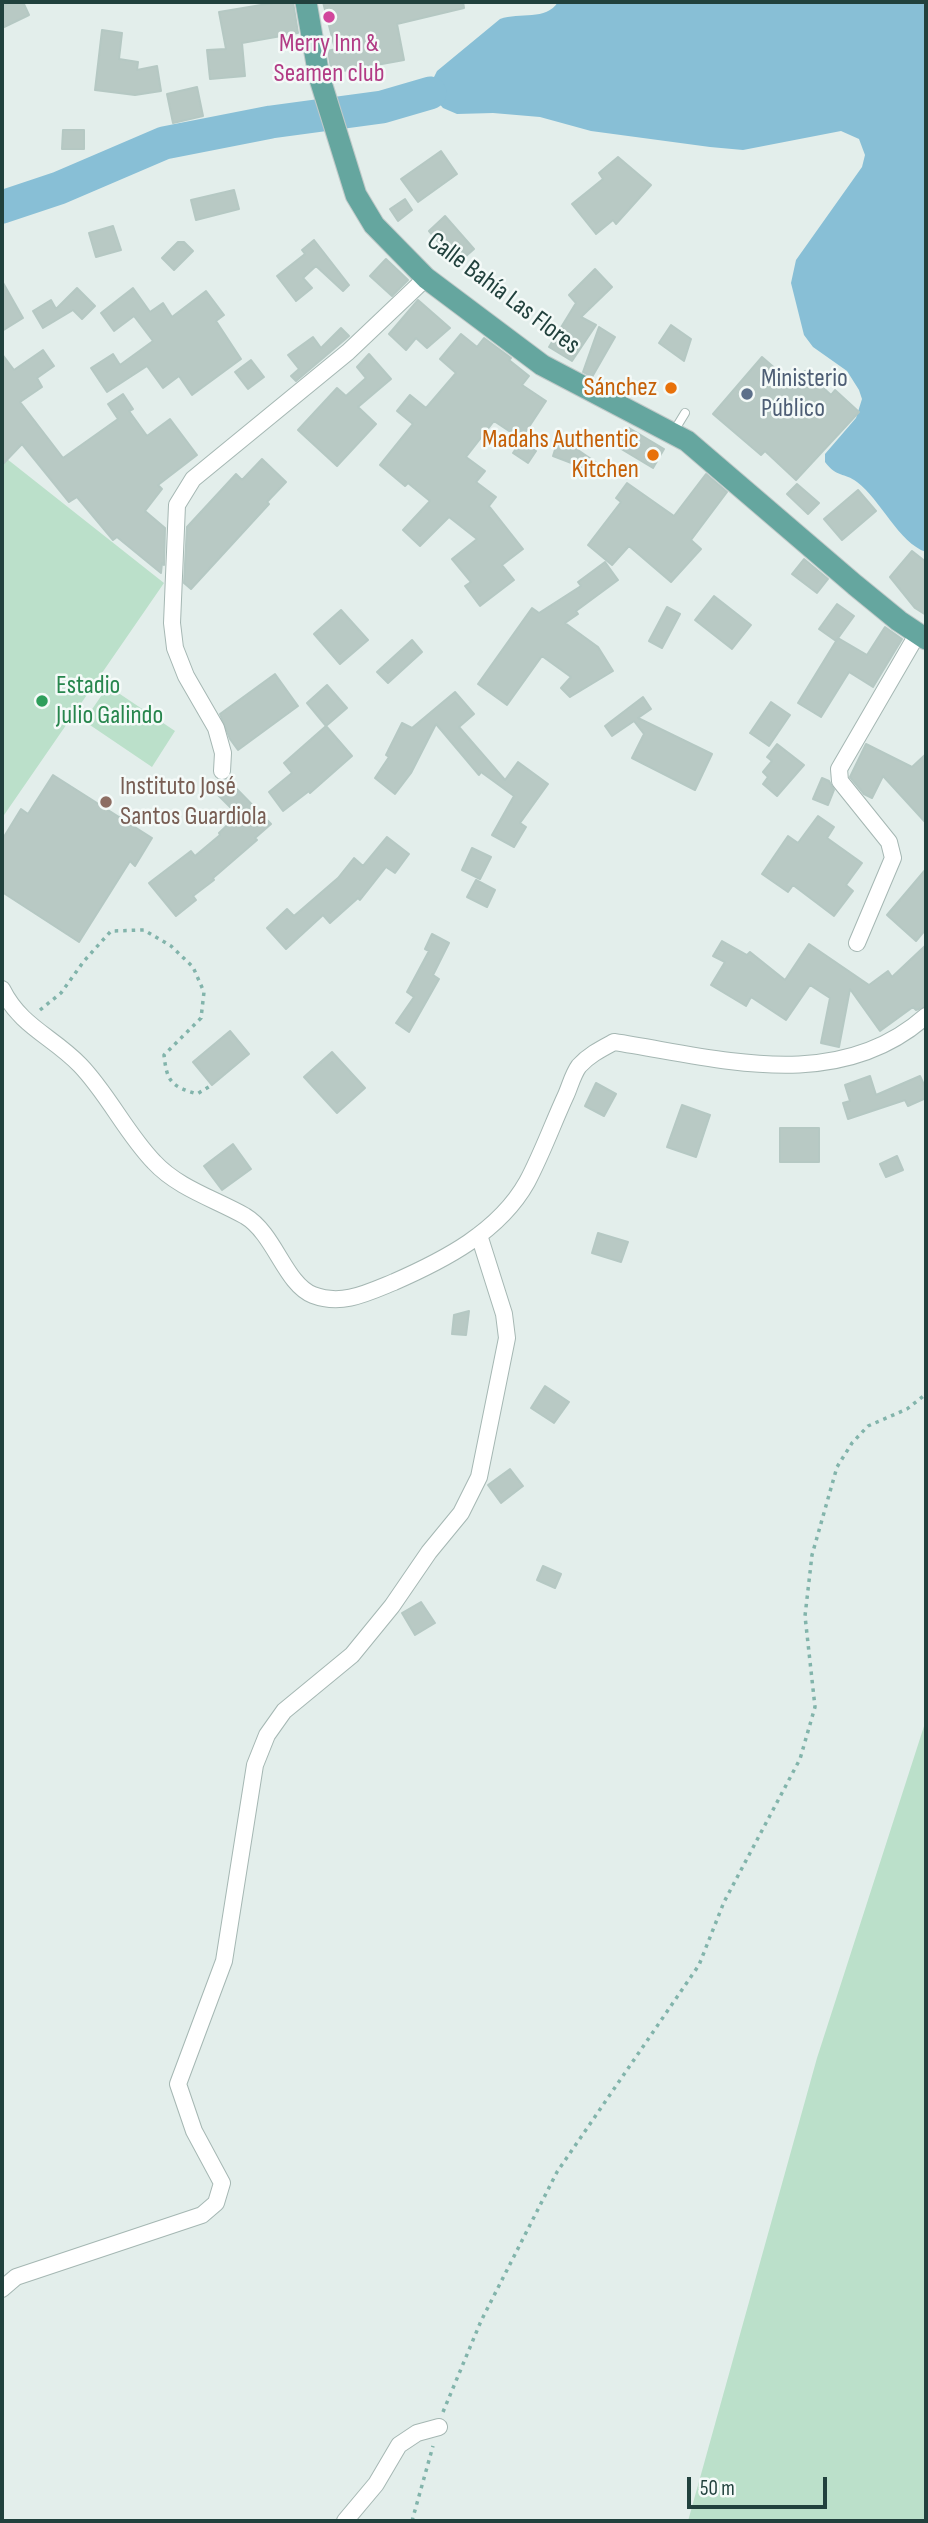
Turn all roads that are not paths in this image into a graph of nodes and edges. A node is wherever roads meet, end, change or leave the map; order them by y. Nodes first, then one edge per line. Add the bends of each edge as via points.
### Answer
1 (306, 2) edge
2 (426, 278) junction
3 (685, 413) dead end
4 (681, 442) junction
5 (922, 636) edge
6 (222, 771) dead end
7 (857, 943) dead end
8 (2, 989) edge
9 (926, 1016) edge
10 (479, 1235) junction
11 (2, 2289) edge
12 (439, 2427) road end
13 (345, 2521) edge

1 - 2 main road, Calle Bahía Las Flores via 319,76 356,195 374,225
2 - 4 main road, Calle Bahía Las Flores via 542,365
2 - 6 street via 348,352 194,479 177,505 175,648 216,729 223,753
3 - 4 lane
4 - 5 main road, Calle Bahía Las Flores
5 - 7 street via 839,769 840,781 889,842 892,858
8 - 10 street via 25,1022 82,1066 155,1164 247,1218 266,1236 295,1282 311,1294 332,1300 359,1297 408,1276
9 - 10 street via 908,1033 876,1049 829,1062 766,1066 614,1042 578,1068 526,1183 500,1218
10 - 11 street via 507,1338 479,1477 461,1513 392,1606 352,1655 284,1711 267,1735 255,1765 224,1961 178,2084 194,2131 222,2183 216,2203 202,2215 16,2277
12 - 13 street via 417,2433 399,2445 376,2484

